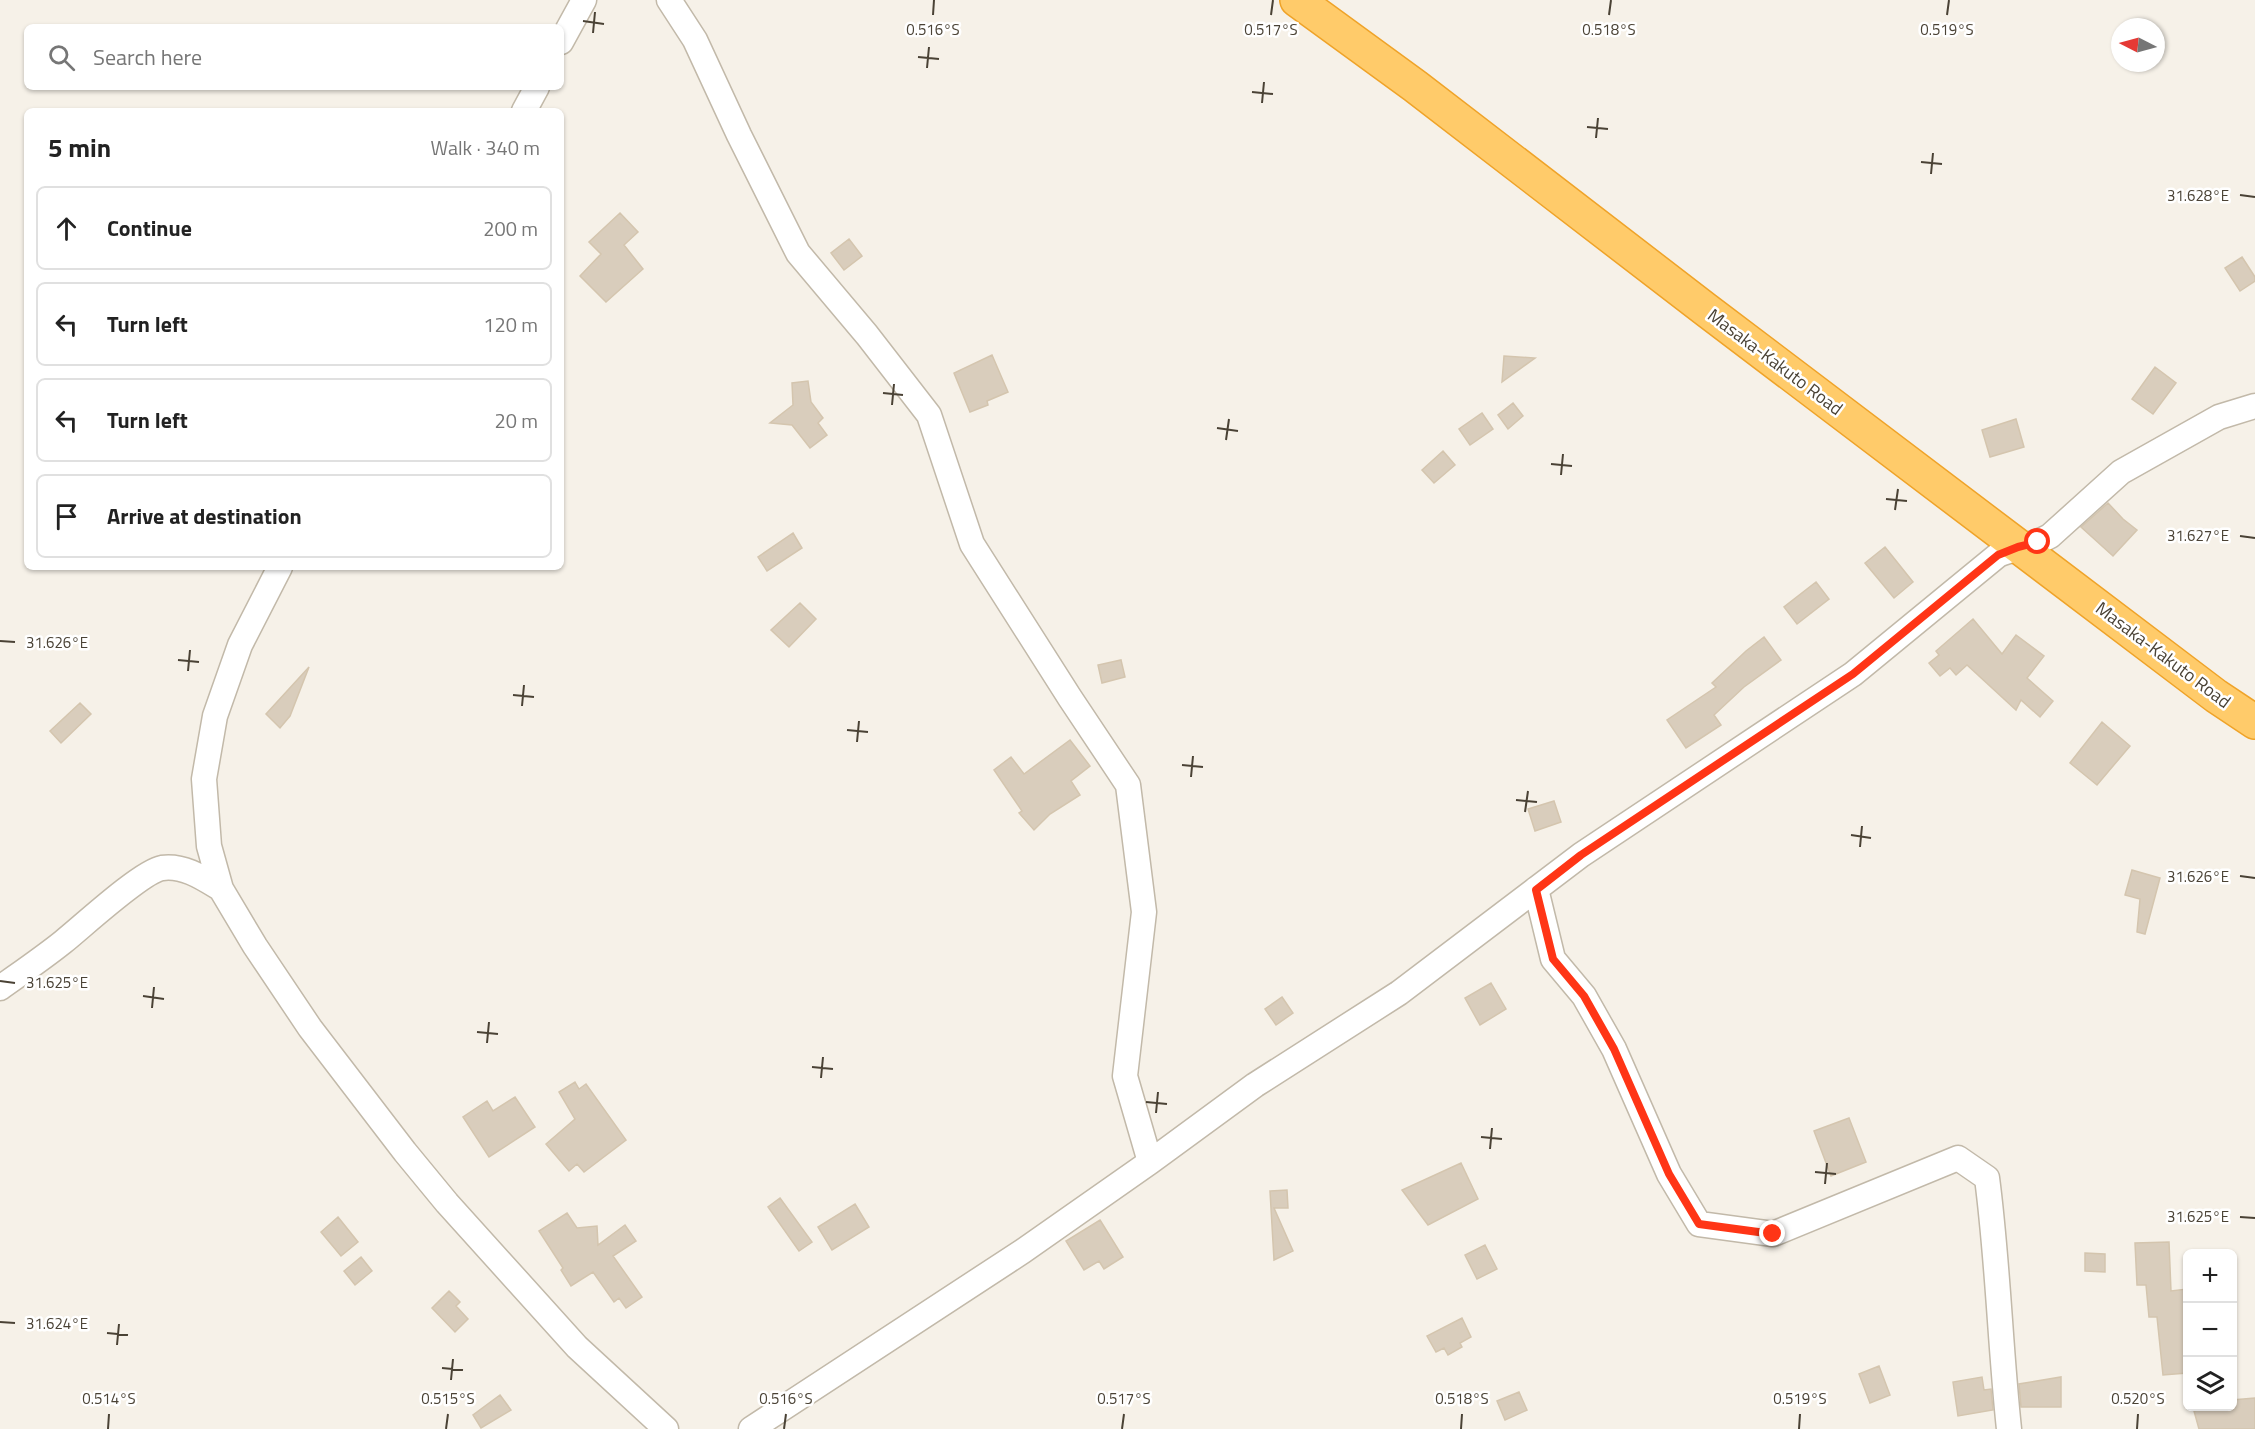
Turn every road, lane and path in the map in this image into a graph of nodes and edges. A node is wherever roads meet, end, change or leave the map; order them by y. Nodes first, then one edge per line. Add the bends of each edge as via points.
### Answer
1 (585, 0) edge
2 (669, 0) edge
3 (1296, 0) edge
4 (564, 37) edge
5 (535, 90) edge
6 (526, 108) edge
7 (2255, 406) edge
8 (2018, 547) junction
9 (278, 570) edge
10 (2255, 722) edge
11 (221, 889) junction
12 (1536, 890) junction
13 (0, 988) edge
14 (1150, 1162) junction
15 (666, 1429) edge
16 (751, 1429) edge
17 (2009, 1429) edge

1 - 4 street
2 - 14 street via 695,40 798,253 929,415 972,544 1128,785 1144,912 1125,1076
3 - 8 highway, Masaka-Kakuto Road via 1415,86
5 - 6 street
7 - 8 street via 2219,417 2121,472 2050,536
8 - 10 highway, Masaka-Kakuto Road
8 - 12 street via 1998,555 1853,674 1581,855
9 - 11 street via 240,645 213,727 204,779 209,846
11 - 13 street via 194,873 161,868 140,878 61,944
11 - 15 street via 310,1028 433,1186 578,1347
12 - 14 street via 1399,993 1255,1085
12 - 17 street via 1553,959 1584,996 1614,1049 1669,1174 1699,1224 1773,1234 1958,1158 1988,1178
14 - 16 street via 1023,1251

